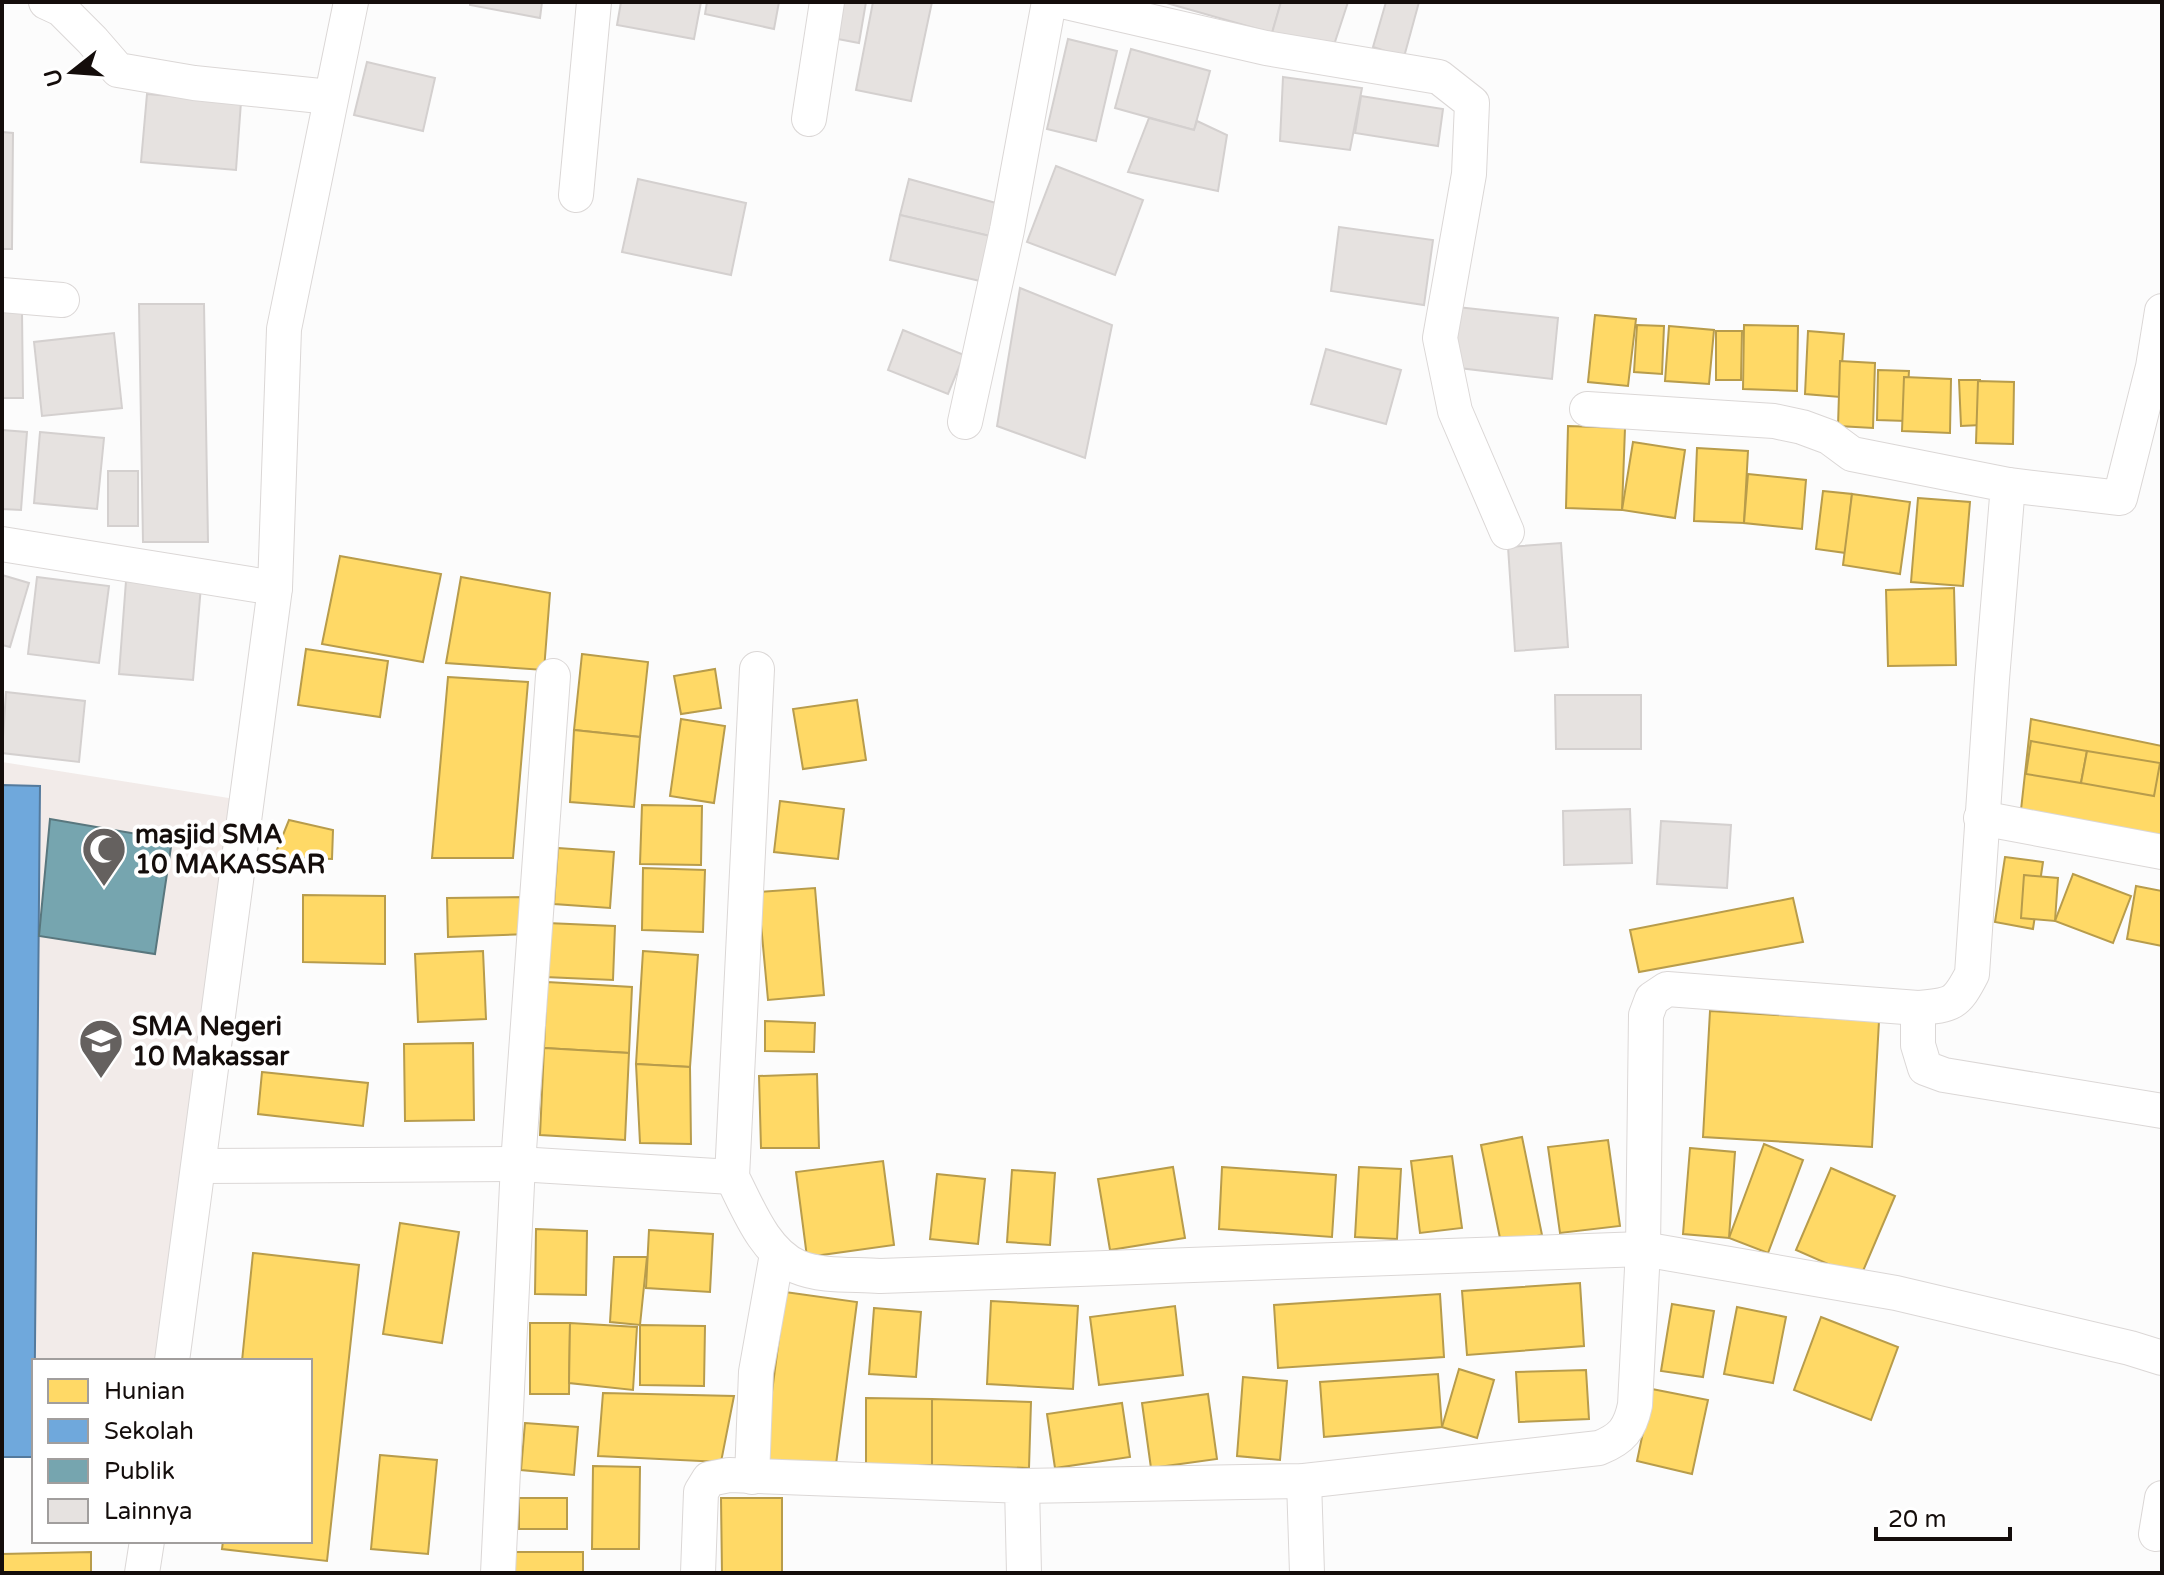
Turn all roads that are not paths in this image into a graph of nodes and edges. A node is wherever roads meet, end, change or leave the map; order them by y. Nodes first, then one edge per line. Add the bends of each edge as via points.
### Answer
1 (46, 2) edge
2 (351, 2) edge
3 (594, 2) edge
4 (827, 2) edge
5 (1049, 2) edge
6 (1066, 2) edge
7 (330, 97) junction
8 (809, 119) dead end
9 (576, 195) dead end
10 (2, 295) edge
11 (62, 300) dead end
12 (2162, 311) edge
13 (2157, 368) edge
14 (1587, 409) dead end
15 (965, 422) dead end
16 (2008, 485) junction
17 (1507, 532) dead end
18 (2, 544) edge
19 (275, 588) junction
20 (757, 669) dead end
21 (553, 676) dead end
22 (1981, 818) junction
23 (2162, 852) edge
24 (1918, 1008) junction
25 (2162, 1111) edge
26 (518, 1164) junction
27 (199, 1166) junction
28 (732, 1177) junction
29 (1643, 1249) junction
30 (777, 1254) junction
31 (2162, 1358) edge
32 (172, 1359) edge
33 (752, 1477) junction
34 (1304, 1481) junction
35 (1022, 1486) junction
36 (2162, 1498) edge
37 (2156, 1534) dead end
38 (147, 1543) edge
39 (142, 1573) edge
40 (498, 1573) edge
41 (698, 1573) edge
42 (1024, 1573) edge
43 (1307, 1573) edge

1 - 7 street via 61,9 118,70
2 - 7 street
3 - 9 street
4 - 8 street
5 - 15 street
6 - 17 street via 1266,48 1439,77 1472,103 1469,174 1440,338 1455,411
7 - 19 street via 284,329
10 - 11 street
12 - 13 street
13 - 16 street via 2120,498
14 - 16 street via 1774,421 1829,437 1852,454
16 - 22 street
18 - 19 street
19 - 27 street
20 - 28 street
21 - 26 street
22 - 23 street
22 - 24 street via 1972,974 1960,998
24 - 25 street via 1918,1045 1925,1068
24 - 29 street via 1667,989 1652,999 1646,1015
26 - 27 street
26 - 28 street
26 - 40 street
27 - 32 street
28 - 30 street
29 - 30 street via 880,1276 821,1272
29 - 31 street via 1896,1293
29 - 34 street via 1635,1405 1625,1434 1599,1448
30 - 33 street via 756,1372
33 - 35 street
33 - 41 street via 717,1476 705,1484
34 - 35 street
34 - 43 street
35 - 42 street
36 - 37 street
38 - 39 street

